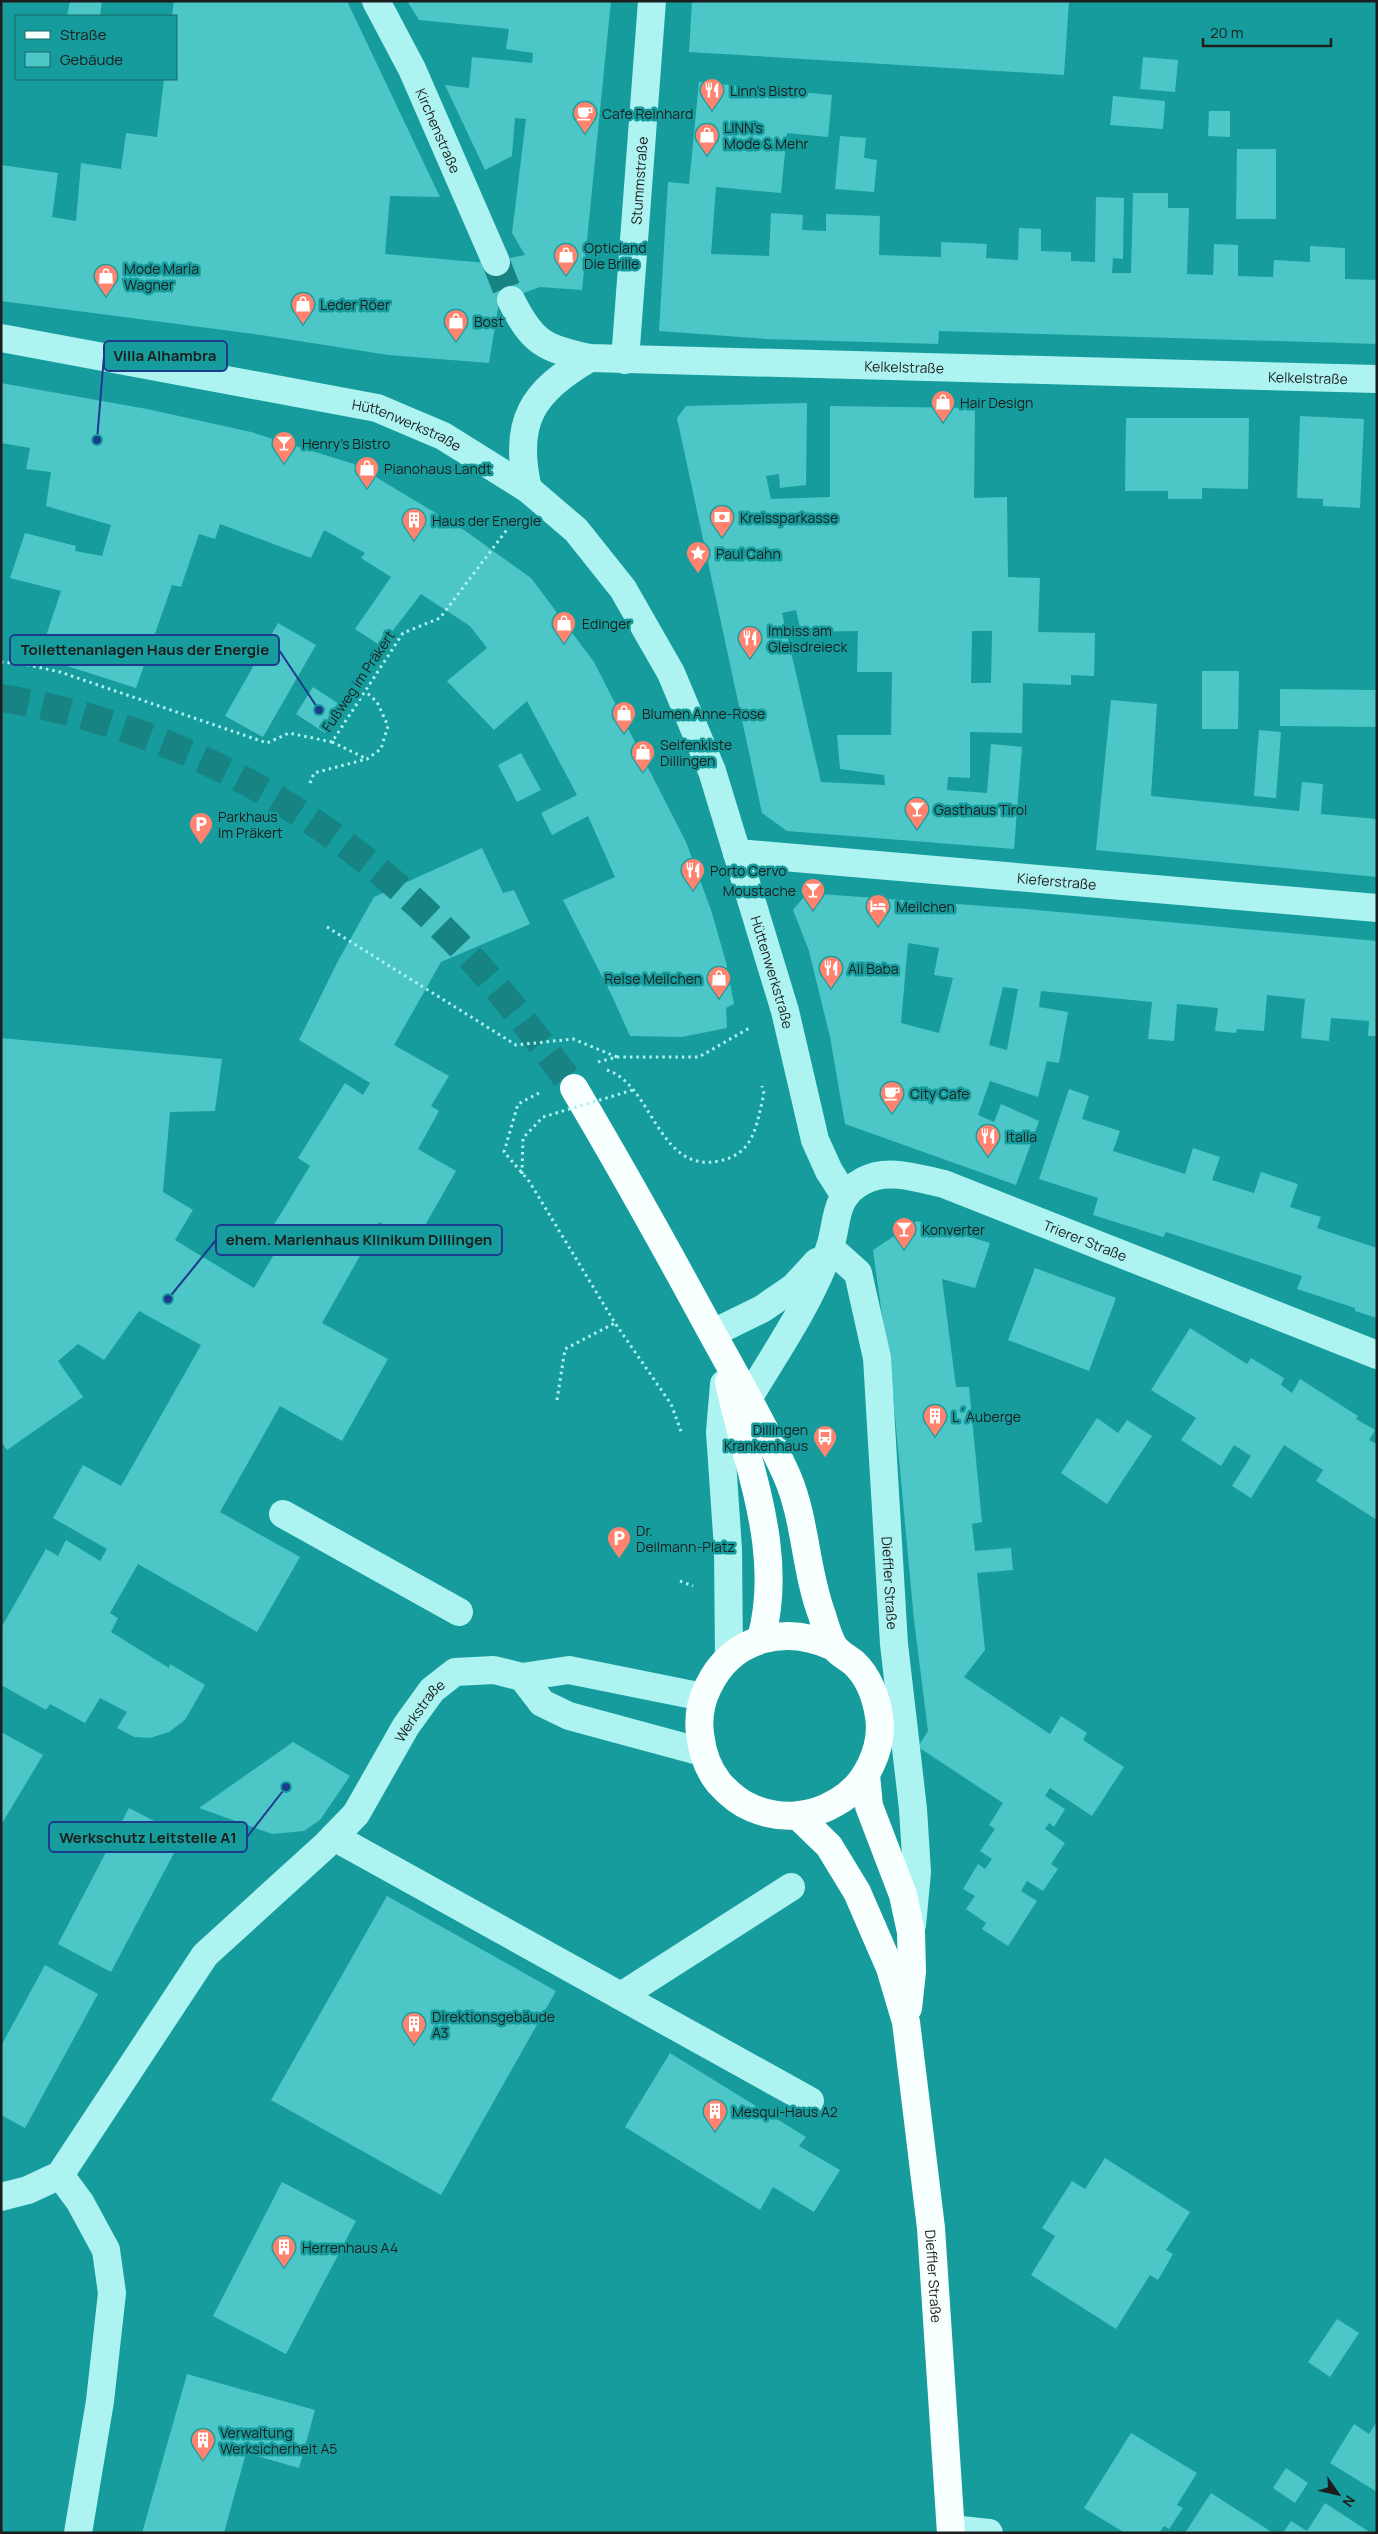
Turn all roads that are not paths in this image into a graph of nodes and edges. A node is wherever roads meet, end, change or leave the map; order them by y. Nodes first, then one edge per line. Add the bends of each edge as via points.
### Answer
1 (376, 1) edge
2 (652, 1) edge
3 (496, 262) tunnel mouth
4 (510, 300) tunnel mouth
5 (1, 338) edge
6 (590, 358) junction
7 (625, 360) junction
8 (1377, 379) edge
9 (531, 491) junction
10 (737, 853) junction
11 (1377, 908) edge
12 (574, 1088) tunnel mouth
13 (846, 1196) junction
14 (830, 1248) junction
15 (713, 1333) junction
16 (1377, 1355) edge
17 (726, 1367) junction
18 (741, 1402) junction
19 (283, 1514) dead end
20 (459, 1612) dead end
21 (761, 1639) junction
22 (834, 1647) junction
23 (729, 1658) junction
24 (522, 1677) junction
25 (703, 1697) junction
26 (702, 1752) junction
27 (866, 1775) junction
28 (798, 1816) junction
29 (334, 1837) junction
30 (791, 1887) dead end
31 (911, 1932) junction
32 (621, 1996) junction
33 (906, 2022) junction
34 (810, 2101) dead end
35 (60, 2175) junction
36 (1, 2196) edge
37 (951, 2531) edge
38 (78, 2533) edge
39 (989, 2533) edge

1 - 3 street, Kirchenstraße via 412,70
2 - 7 street, Stummstraße
4 - 6 street via 536,339 559,351
5 - 9 street, Hüttenwerkstraße via 378,408 444,436
6 - 7 street, Kelkelstraße
6 - 9 street via 550,385 529,413 523,449 524,471
7 - 8 street, Kelkelstraße
9 - 10 street, Hüttenwerkstraße via 576,530 623,589 671,673 712,771
10 - 11 street, Kieferstraße
10 - 13 street, Hüttenwerkstraße via 786,1011 815,1140
12 - 15 main road via 642,1202
13 - 14 street, Trierer Straße via 835,1214
13 - 16 street, Trierer Straße via 863,1180 894,1173 944,1184
14 - 15 street via 794,1288 762,1309
14 - 18 street, Trierer Straße via 811,1293
14 - 31 street, Dieffler Straße via 858,1272 877,1358 894,1644 917,1872
15 - 17 main road
15 - 18 main road
17 - 18 main road
17 - 23 street via 720,1432 728,1559
18 - 21 main road via 764,1526 770,1586
18 - 22 main road via 788,1479 801,1521 820,1611
19 - 20 street
21 - 22 main road via 798,1636 817,1639
21 - 23 main road
22 - 27 main road via 857,1665 868,1681 880,1718 878,1748
23 - 25 main road via 713,1676
24 - 25 street, Werkstraße via 569,1670
24 - 26 street via 542,1703 569,1716
24 - 29 street, Werkstraße via 494,1670 455,1672 432,1690 406,1726 356,1814
25 - 26 main road via 698,1724
26 - 28 main road via 713,1775 736,1799 750,1808 774,1815
27 - 28 main road via 843,1799 814,1813
27 - 31 main road, Dieffler Straße via 869,1806 903,1895
28 - 33 main road, Dieffler Straße via 828,1846 857,1892 890,1968
29 - 32 street
29 - 35 street, Werkstraße via 205,1955
30 - 32 street
31 - 33 main road, Dieffler Straße via 912,1972
32 - 34 street
33 - 37 main road, Dieffler Straße via 931,2228
35 - 36 street via 28,2190
35 - 38 street via 80,2202 106,2250 112,2293 100,2402
37 - 39 street

